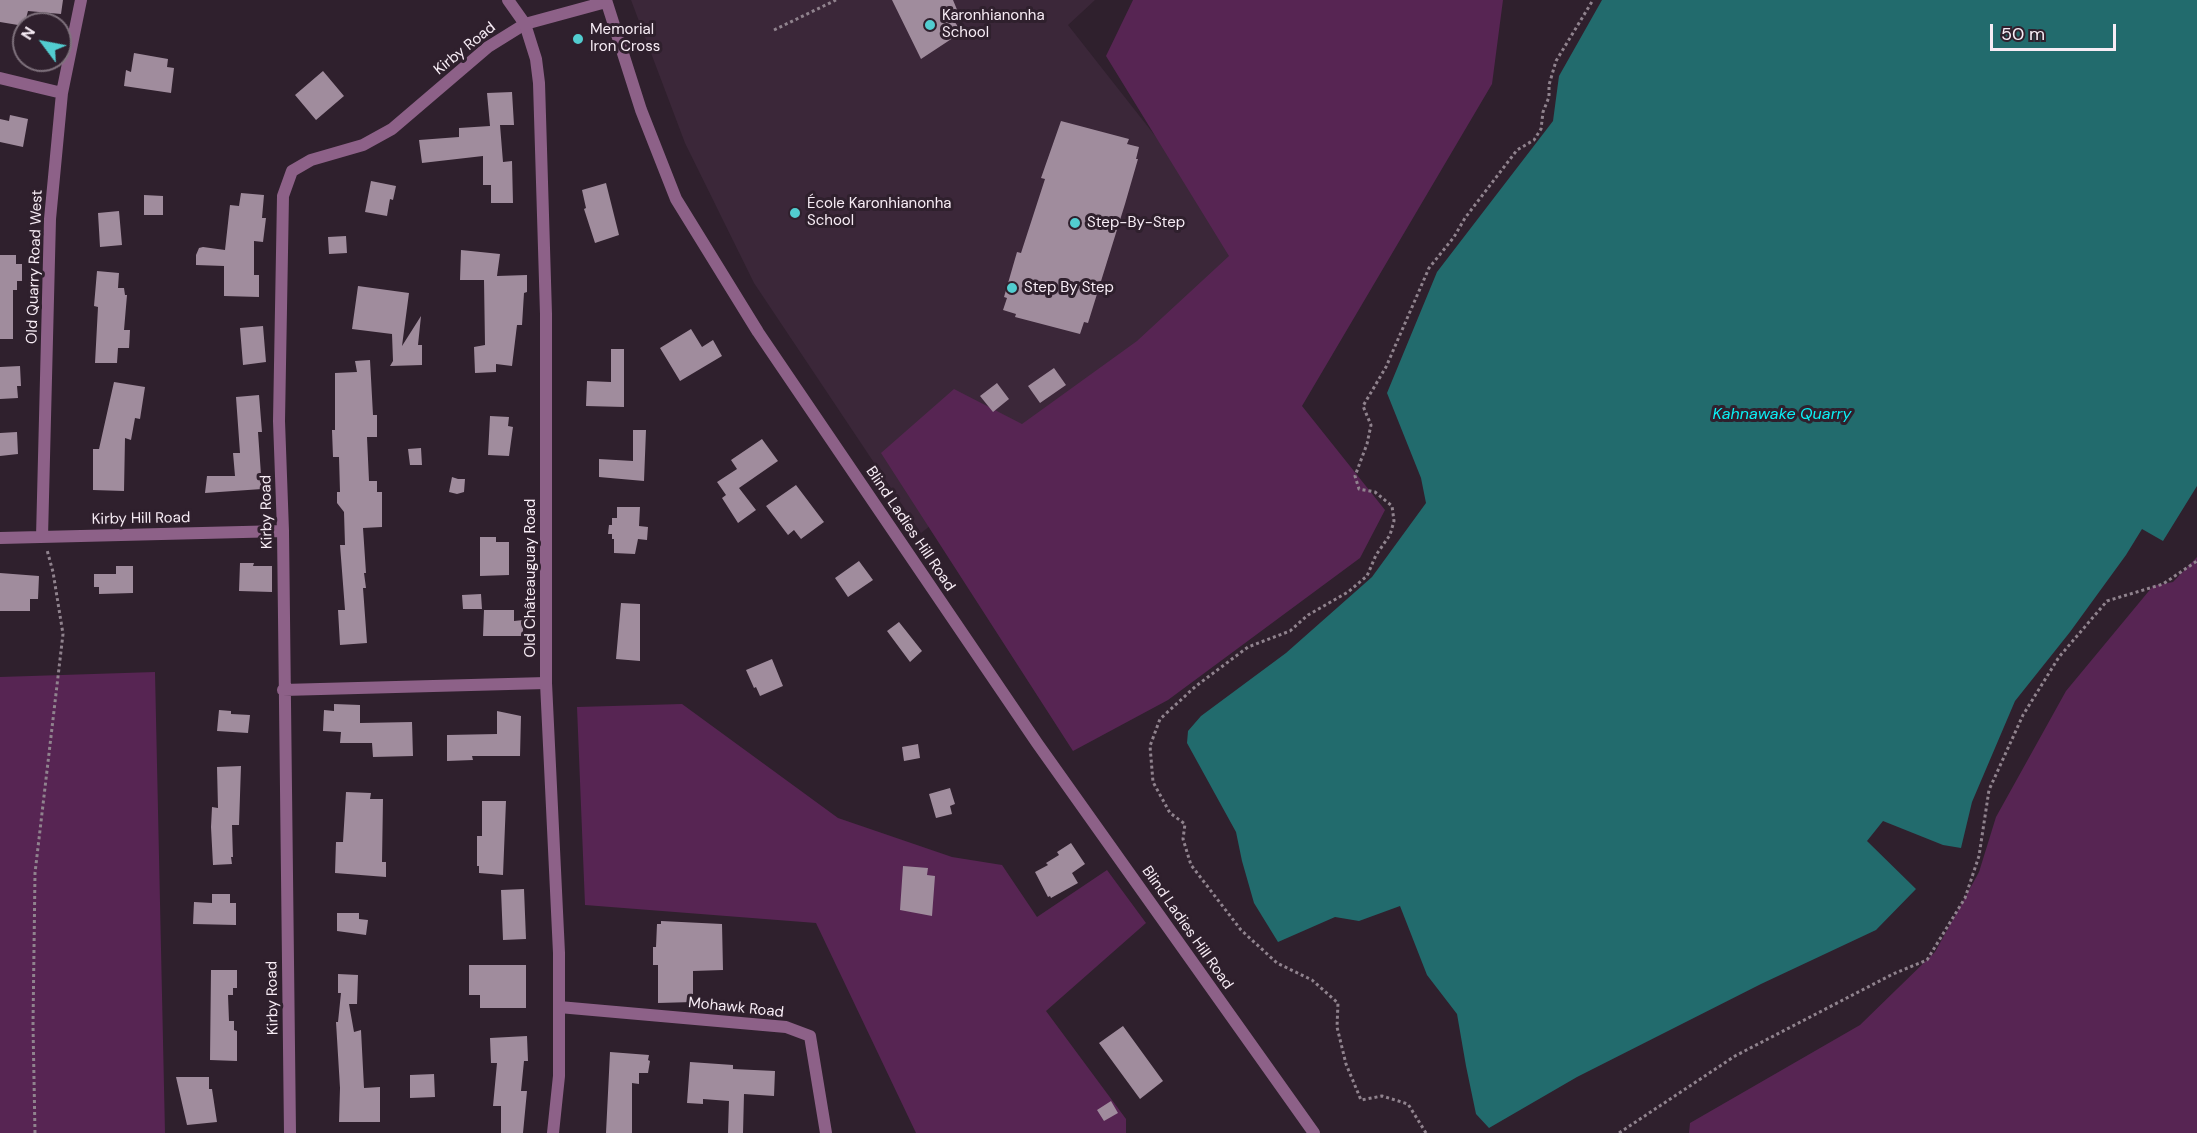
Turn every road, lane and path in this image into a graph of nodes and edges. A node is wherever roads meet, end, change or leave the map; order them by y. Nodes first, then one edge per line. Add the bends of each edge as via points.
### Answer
1 (81, 0) edge
2 (508, 0) edge
3 (836, 0) edge
4 (1593, 0) edge
5 (606, 1) edge
6 (525, 24) junction
7 (774, 30) dead end
8 (0, 78) edge
9 (62, 93) junction
10 (283, 531) junction
11 (42, 537) junction
12 (0, 538) edge
13 (2197, 561) edge
14 (546, 683) junction
15 (283, 690) junction
16 (559, 1007) junction
17 (35, 1133) edge
18 (290, 1133) edge
19 (554, 1133) edge
20 (826, 1133) edge
21 (1314, 1133) edge
22 (1426, 1133) edge
23 (1621, 1133) edge

1 - 9 street, Old Quarry Road West
2 - 6 street
3 - 7 path
4 - 22 path via 1556,61 1541,129 1534,140 1517,150 1429,268 1386,366 1363,406 1371,425 1355,476 1359,489 1375,492 1392,506 1394,521 1367,576 1290,631 1248,647 1196,686 1160,719 1150,746 1153,782 1170,813 1185,824 1183,838 1191,865 1241,930 1277,963 1312,980 1338,1003 1337,1027 1346,1064 1361,1100 1382,1096 1408,1104
5 - 6 street, Blind Ladies Hill Road
5 - 21 street, Blind Ladies Hill Road via 641,110 676,199 758,332 1037,743
6 - 10 street, Kirby Road via 488,47 392,129 363,145 311,160 292,171 283,196 279,421
6 - 14 street, Old Châteauguay Road via 539,83 546,326
8 - 9 street
9 - 11 street, Old Quarry Road West via 50,219
10 - 11 street, Kirby Hill Road
10 - 15 street, Kirby Road
11 - 12 street, Kirby Hill Road
11 - 17 path via 53,572 63,634 35,873
13 - 23 path via 2163,584 2107,601 2059,657 2023,716 1989,790 1978,856 1965,898 1927,960 1735,1056
14 - 15 street
14 - 16 street, Old Châteauguay Road
15 - 18 street, Kirby Road
16 - 19 street, Old Châteauguay Road
16 - 20 street, Mohawk Road via 786,1027 810,1036

